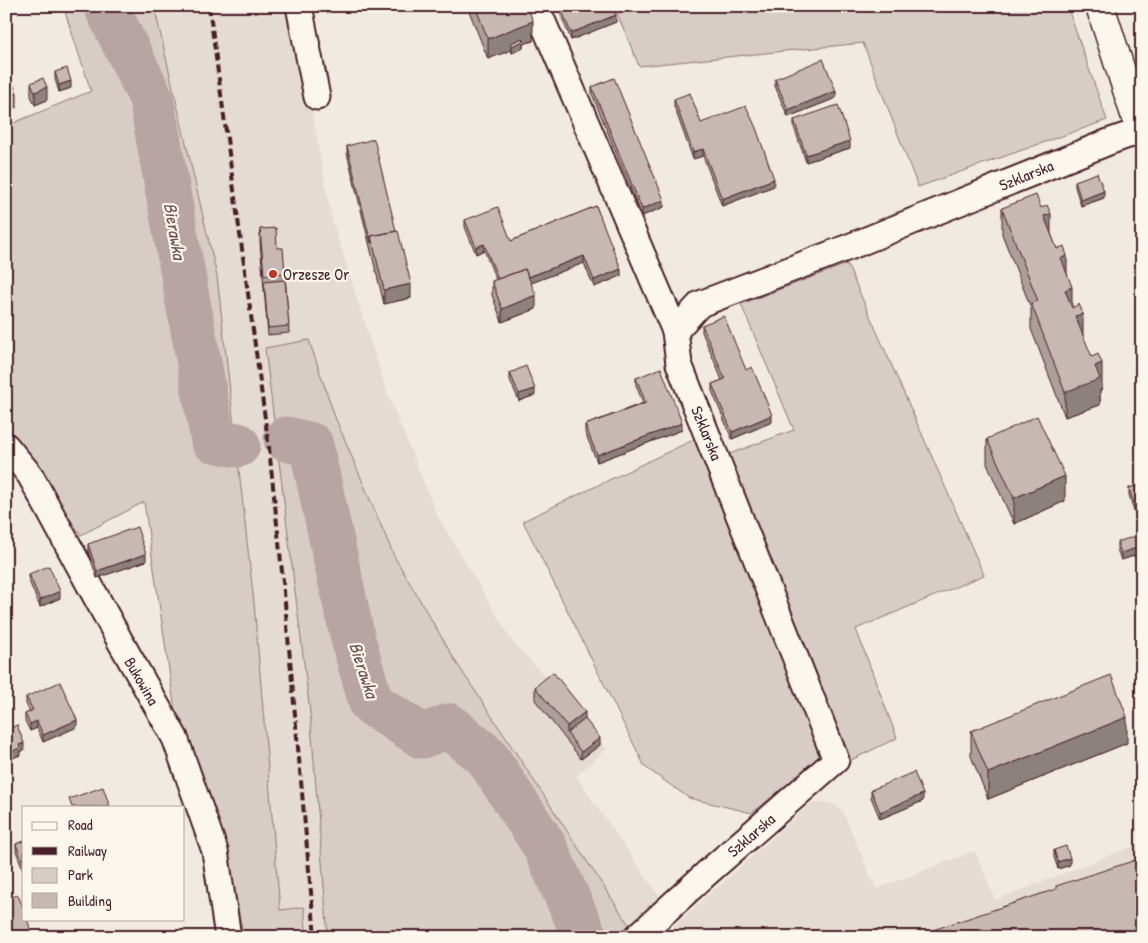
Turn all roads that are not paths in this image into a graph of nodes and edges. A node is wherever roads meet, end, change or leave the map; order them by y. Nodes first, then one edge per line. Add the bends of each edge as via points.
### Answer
1 (299, 6) edge
2 (536, 6) edge
3 (1100, 6) edge
4 (317, 97) dead end
5 (1141, 133) edge
6 (676, 331) junction
7 (6, 446) edge
8 (228, 937) edge
9 (637, 937) edge

1 - 4 street
2 - 6 street
3 - 5 main road
5 - 6 street, Szklarska via 1111,141 700,304
6 - 9 street, Szklarska via 679,364 836,760
7 - 8 street, Bukowina via 30,475 175,738 215,852

